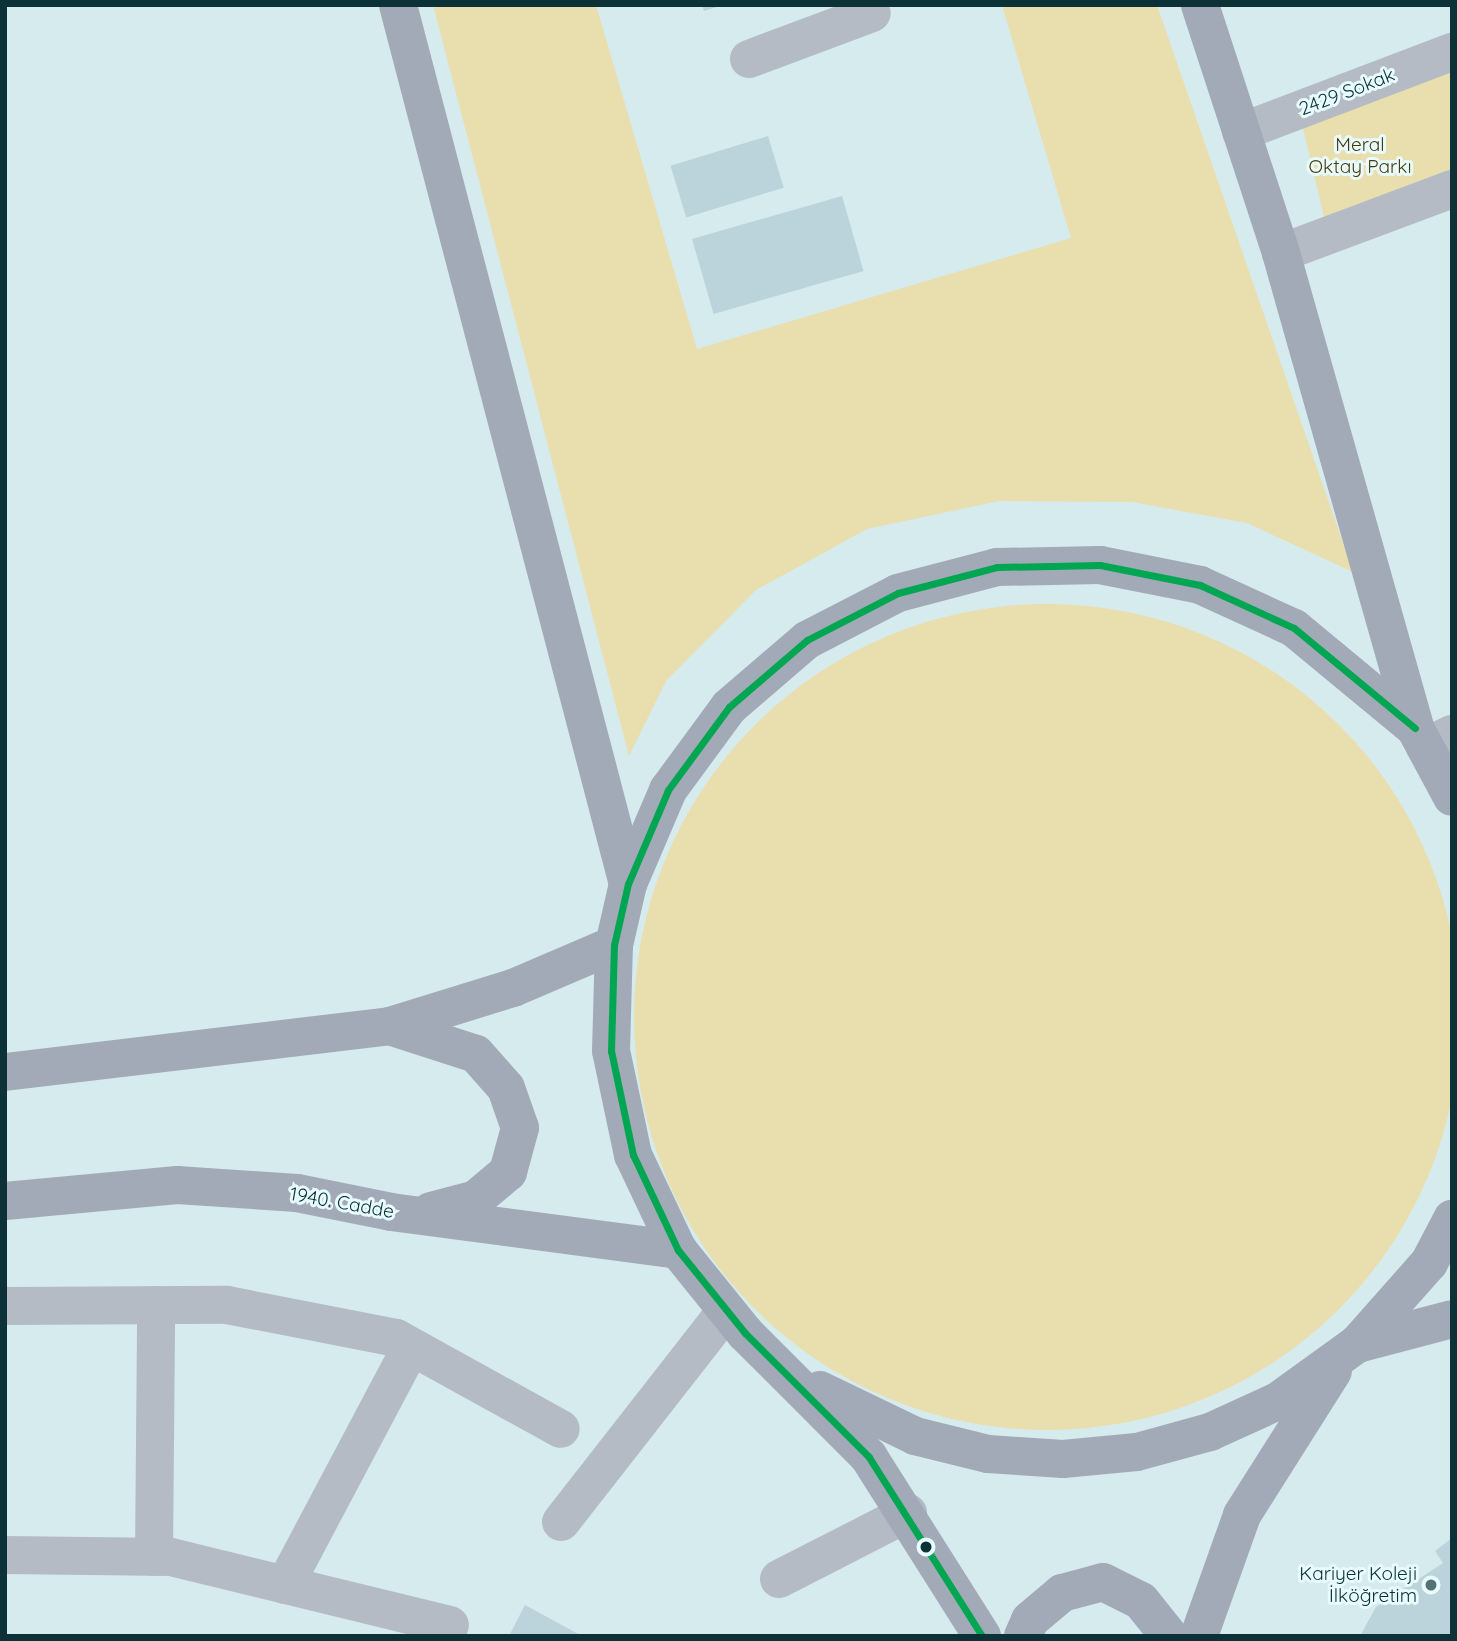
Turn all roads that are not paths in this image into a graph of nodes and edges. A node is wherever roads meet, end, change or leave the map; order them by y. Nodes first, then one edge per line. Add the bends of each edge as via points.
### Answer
1 (398, 5) edge
2 (1200, 5) edge
3 (880, 8) edge
4 (1452, 52) edge
5 (750, 59) dead end
6 (1241, 132) junction
7 (1452, 189) edge
8 (1282, 253) junction
9 (1431, 736) edge
10 (1452, 797) edge
11 (628, 884) junction
12 (614, 945) junction
13 (390, 1026) junction
14 (5, 1072) edge
15 (5, 1201) edge
16 (391, 1212) junction
17 (1452, 1219) edge
18 (678, 1250) junction
19 (156, 1305) junction
20 (5, 1306) edge
21 (726, 1311) junction
22 (1452, 1319) edge
23 (411, 1346) junction
24 (1349, 1351) junction
25 (783, 1366) junction
26 (561, 1429) dead end
27 (908, 1513) junction
28 (561, 1522) dead end
29 (5, 1555) edge
30 (154, 1557) junction
31 (779, 1579) dead end
32 (285, 1585) junction
33 (450, 1625) dead end
34 (982, 1636) edge
35 (1023, 1636) edge
36 (1170, 1636) edge
37 (1199, 1636) edge

1 - 11 main road
2 - 6 main road
3 - 5 street
4 - 6 street, 2429 Sokak
6 - 8 main road
7 - 8 street
8 - 9 main road
9 - 10 main road
9 - 11 main road via 1293,628 1200,585 1100,565 998,567 898,593 797,648 729,707 668,790
11 - 12 main road
12 - 13 main road via 513,988
12 - 18 main road via 613,1064 633,1155
13 - 14 main road
13 - 16 main road via 476,1054 506,1088 520,1128 508,1172 476,1199 435,1211
15 - 16 main road, 1940. Cadde via 177,1185 297,1193
16 - 18 main road, 1940. Cadde
17 - 24 main road via 1429,1263
18 - 21 main road
19 - 20 street
19 - 23 street via 227,1305
19 - 30 street
21 - 25 main road
21 - 28 street
22 - 24 main road
23 - 26 street
23 - 32 street
24 - 25 main road via 1278,1401 1210,1432 1138,1452 1063,1459 988,1454 915,1436 846,1406
24 - 37 main road via 1242,1515 1210,1591
25 - 27 main road via 869,1457
27 - 31 street
27 - 34 main road
29 - 30 street
30 - 32 street
32 - 33 street
35 - 36 main road via 1030,1620 1062,1592 1103,1581 1141,1601

